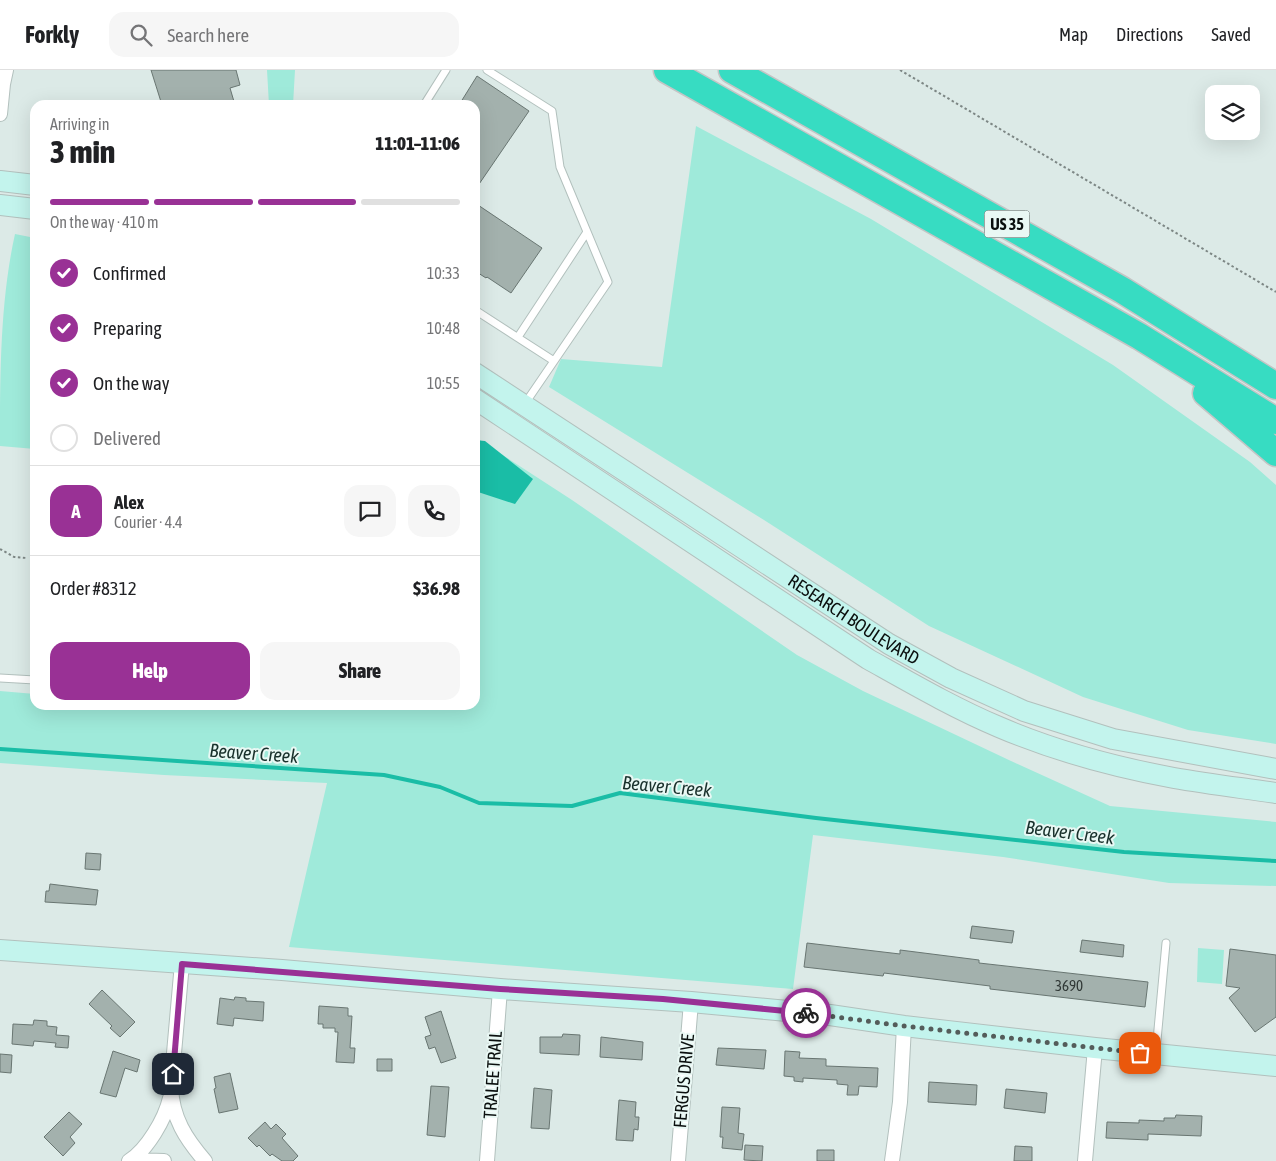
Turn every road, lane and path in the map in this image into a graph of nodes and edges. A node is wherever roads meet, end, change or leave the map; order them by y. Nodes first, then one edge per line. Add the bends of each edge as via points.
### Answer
1 (6, 70) edge
2 (446, 70) edge
3 (487, 70) edge
4 (667, 70) edge
5 (732, 70) edge
6 (900, 70) edge
7 (427, 100) edge
8 (0, 114) edge
9 (0, 181) edge
10 (30, 184) edge
11 (0, 205) edge
12 (30, 208) edge
13 (587, 232) junction
14 (1276, 292) edge
15 (480, 313) edge
16 (1139, 336) junction
17 (518, 337) junction
18 (554, 361) junction
19 (480, 378) edge
20 (1276, 386) edge
21 (480, 401) edge
22 (518, 414) junction
23 (1276, 421) edge
24 (1276, 452) edge
25 (0, 549) edge
26 (27, 558) dead end
27 (0, 678) edge
28 (30, 680) edge
29 (1276, 769) edge
30 (1276, 793) edge
31 (1166, 943) dead end
32 (0, 950) edge
33 (182, 964) junction
34 (500, 989) junction
35 (691, 1002) junction
36 (904, 1026) junction
37 (1095, 1048) junction
38 (1155, 1054) junction
39 (1276, 1066) edge
40 (171, 1088) junction
41 (130, 1160) edge
42 (164, 1161) edge
43 (205, 1161) edge
44 (486, 1161) edge
45 (678, 1161) edge
46 (892, 1161) edge
47 (1085, 1161) edge

1 - 8 street
2 - 7 lane
3 - 13 lane via 552,111 560,167
4 - 16 highway, US 35
5 - 20 highway, US 35 via 1122,290
6 - 14 path
9 - 10 main road
11 - 12 main road
13 - 17 lane
13 - 18 lane via 608,282
15 - 17 lane
16 - 23 highway, US 35
16 - 24 highway
17 - 18 lane
18 - 22 lane
19 - 22 main road, RESEARCH BOULEVARD
21 - 22 main road, RESEARCH BOULEVARD
22 - 29 main road, RESEARCH BOULEVARD via 889,644 951,678 1024,711 1113,739
22 - 30 main road, RESEARCH BOULEVARD via 868,658 931,694 999,727 1051,746 1174,778
25 - 26 path via 14,557
27 - 28 lane
31 - 38 lane
32 - 33 main road
33 - 34 main road
33 - 40 street
34 - 35 main road
34 - 44 street, TRALEE TRAIL
35 - 36 main road
35 - 45 street, FERGUS DRIVE
36 - 37 main road
36 - 46 street via 900,1102
37 - 38 main road
37 - 47 street
38 - 39 main road
40 - 41 street via 170,1100 160,1123
40 - 43 street via 178,1122 188,1142
41 - 42 street

